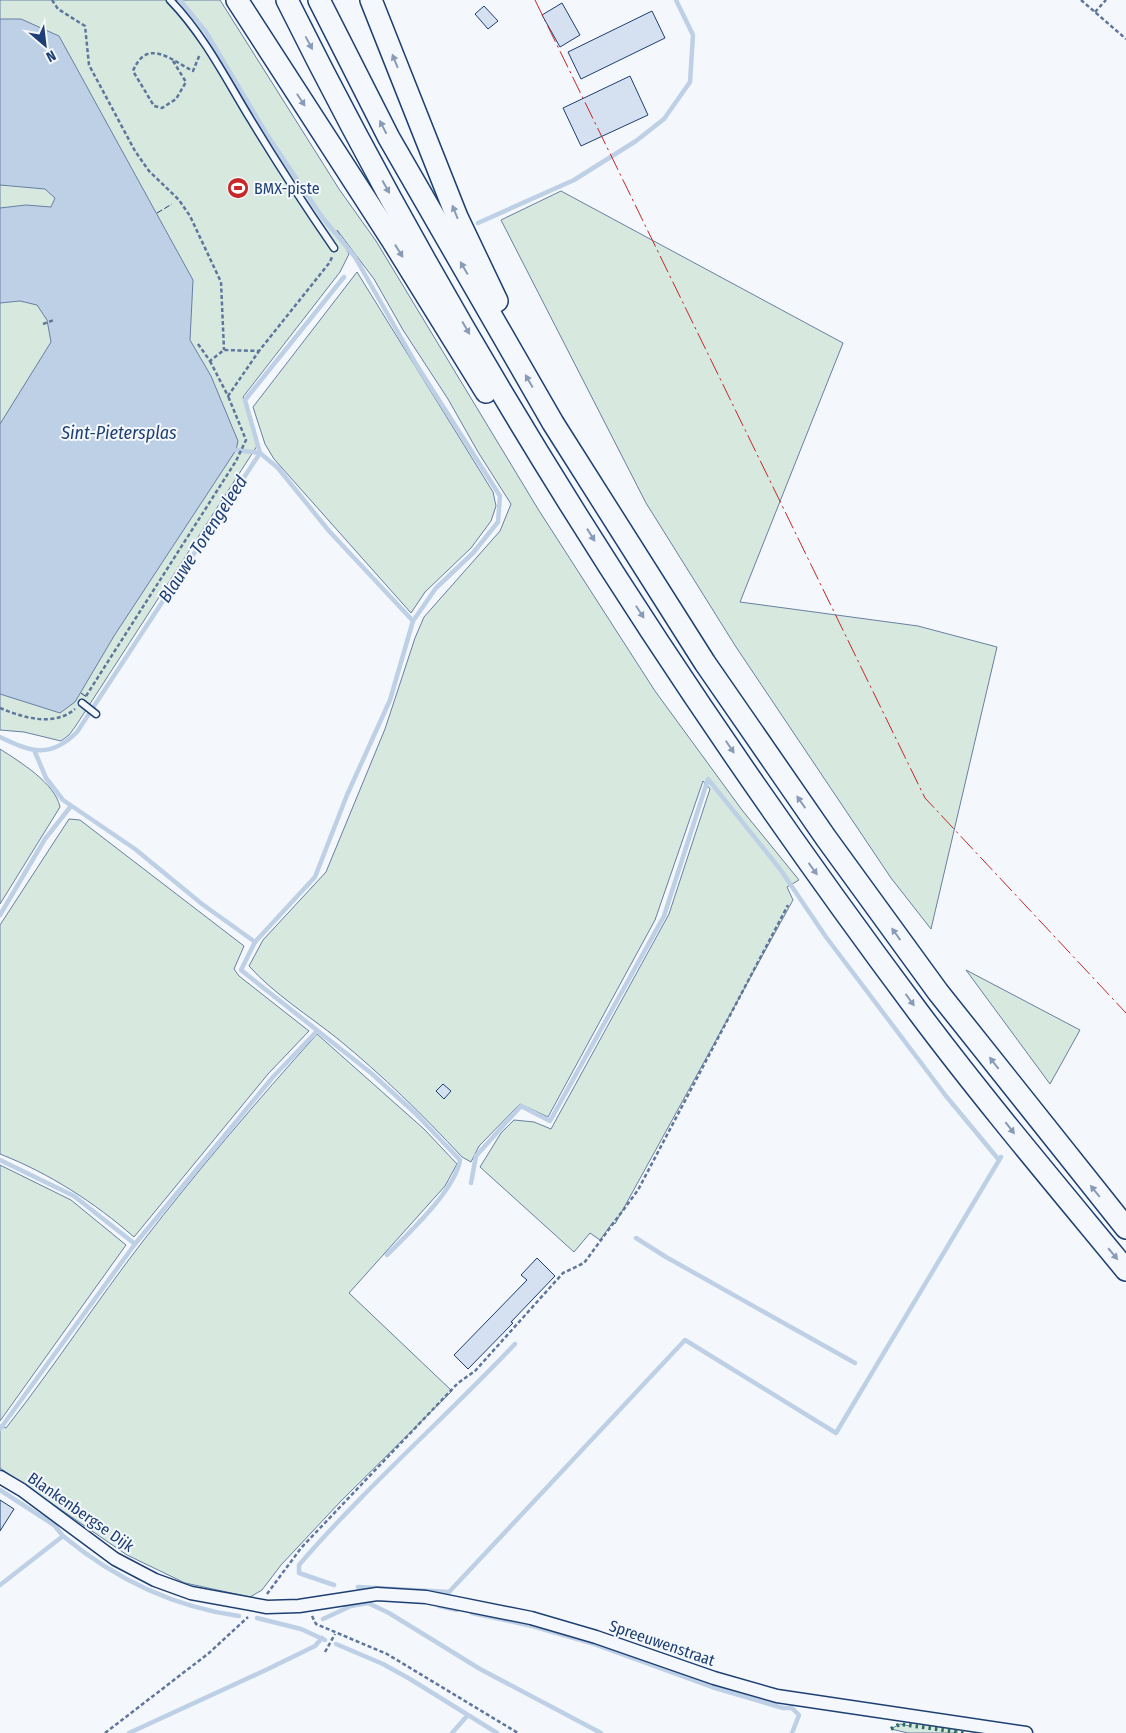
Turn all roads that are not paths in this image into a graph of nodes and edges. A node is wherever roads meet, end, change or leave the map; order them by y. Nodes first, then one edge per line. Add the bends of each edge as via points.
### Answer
1 (170, 0) edge
2 (237, 0) edge
3 (286, 0) edge
4 (319, 0) edge
5 (371, 0) edge
6 (334, 248) road end
7 (497, 326) junction
8 (568, 499) junction
9 (82, 703) road end
10 (96, 714) dead end
11 (1126, 1228) edge
12 (1126, 1270) edge
13 (0, 1477) edge
14 (288, 1607) joint
15 (1026, 1733) edge

1 - 6 lane via 205,43
2 -> 8 highway via 495,406
3 -> 8 highway via 416,242
7 -> 4 highway via 389,138
7 -> 5 highway via 498,303 457,217
11 -> 7 highway via 938,992 826,838 705,663 553,423
8 -> 12 highway via 677,670 800,850 922,1016
9 - 10 lane
13 - 14 street, Blankenbergse Dijk via 115,1558 155,1580 191,1593 258,1606
14 - 15 street, Spreeuwenstraat via 377,1594 464,1603 568,1629 777,1696

